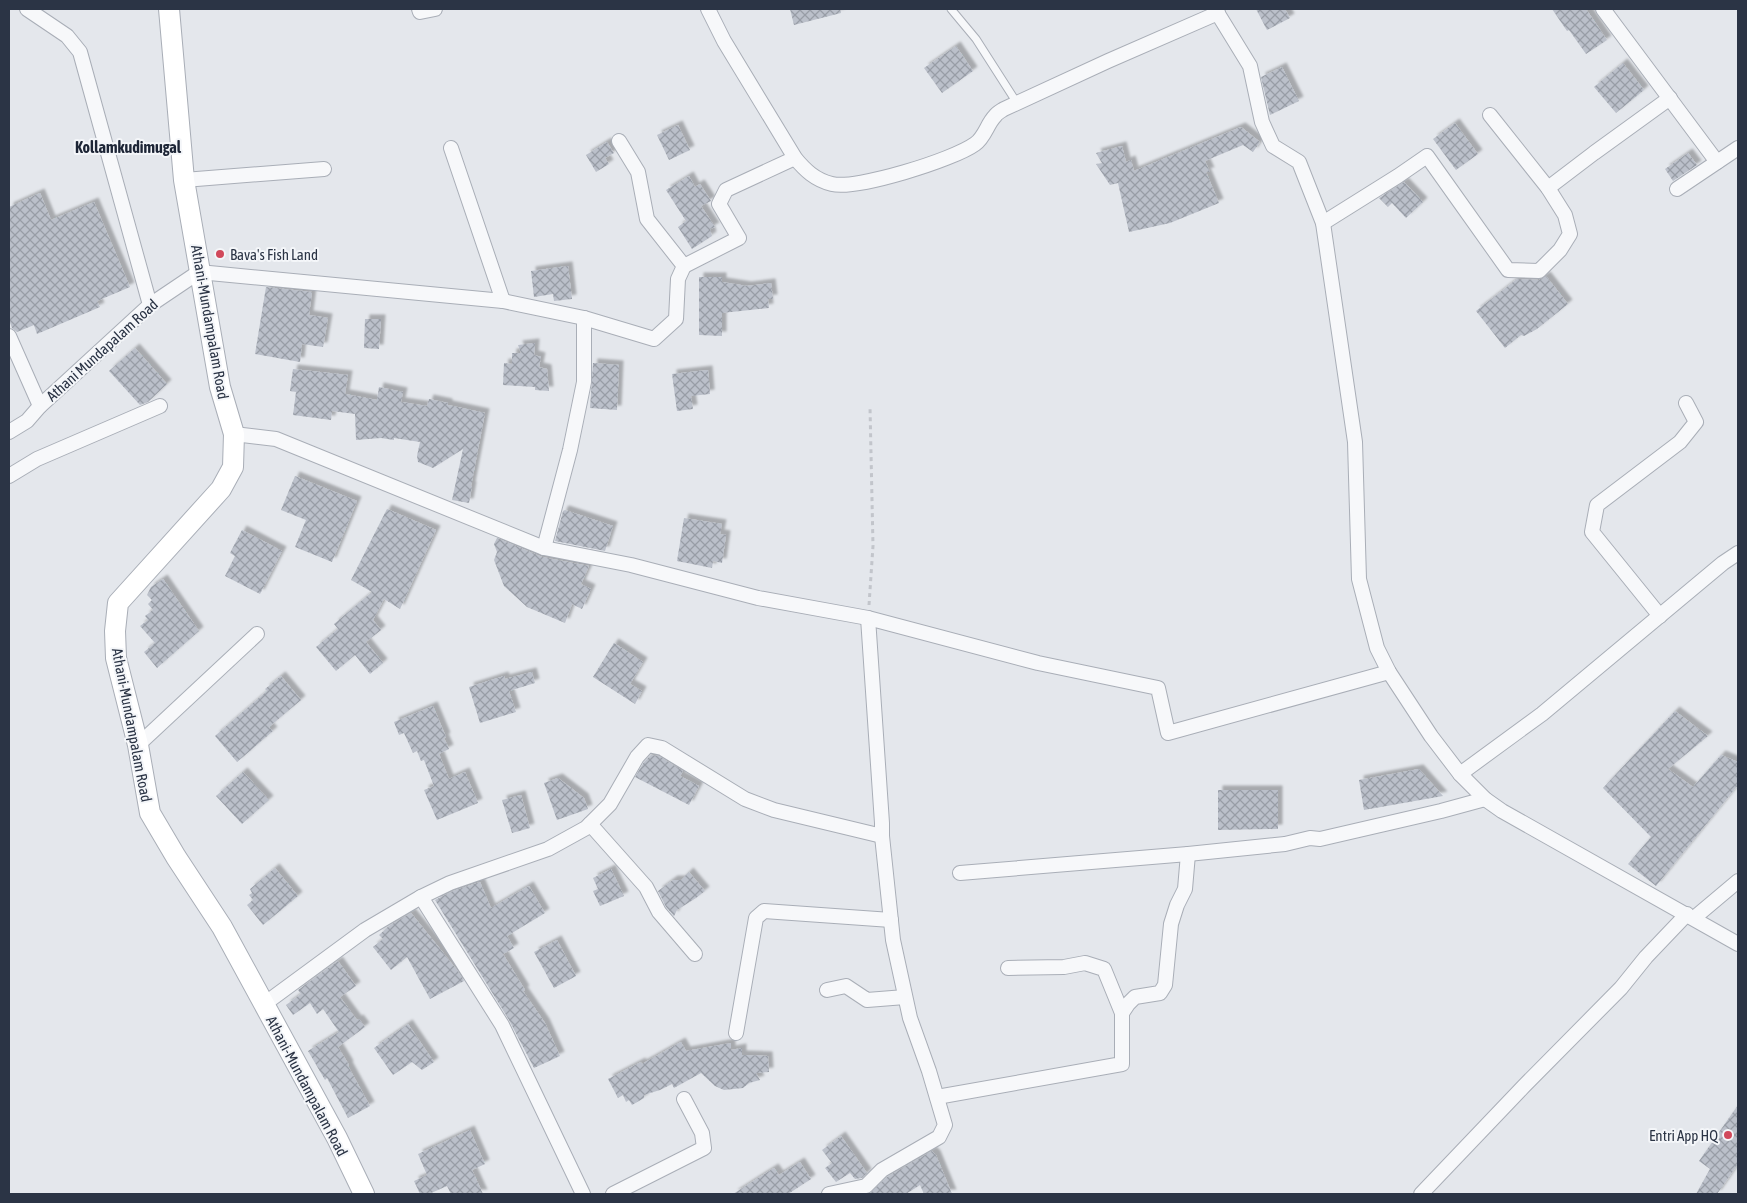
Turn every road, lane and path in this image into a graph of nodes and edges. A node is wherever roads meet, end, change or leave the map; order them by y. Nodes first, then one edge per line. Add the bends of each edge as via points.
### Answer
1 (27, 9) edge
2 (169, 9) edge
3 (419, 9) edge
4 (435, 9) edge
5 (708, 9) edge
6 (951, 9) edge
7 (1603, 9) edge
8 (1217, 11) edge
9 (1670, 98) junction
10 (1017, 103) junction
11 (1490, 115) dead end
12 (619, 141) dead end
13 (451, 148) dead end
14 (1738, 148) edge
15 (795, 158) junction
16 (1717, 162) junction
17 (324, 169) dead end
18 (184, 180) junction
19 (1548, 188) junction
20 (1677, 189) dead end
21 (1323, 223) junction
22 (684, 266) junction
23 (200, 272) junction
24 (504, 301) junction
25 (150, 305) junction
26 (584, 318) junction
27 (9, 336) edge
28 (1686, 403) dead end
29 (40, 406) junction
30 (160, 406) dead end
31 (870, 407) dead end
32 (9, 432) edge
33 (234, 434) junction
34 (9, 476) edge
35 (544, 548) junction
36 (1738, 553) edge
37 (1660, 616) junction
38 (868, 618) junction
39 (257, 634) dead end
40 (1389, 672) junction
41 (138, 745) junction
42 (1460, 774) junction
43 (1485, 799) junction
44 (590, 824) junction
45 (882, 836) junction
46 (1188, 854) junction
47 (960, 873) dead end
48 (1738, 881) edge
49 (421, 897) junction
50 (1691, 916) junction
51 (891, 920) junction
52 (1738, 944) edge
53 (695, 954) dead end
54 (1008, 968) dead end
55 (827, 990) dead end
56 (905, 997) junction
57 (264, 1005) junction
58 (1122, 1013) junction
59 (736, 1033) dead end
60 (937, 1097) junction
61 (684, 1099) dead end
62 (364, 1194) edge
63 (583, 1194) edge
64 (613, 1194) edge
65 (829, 1194) edge
66 (1422, 1194) edge

1 - 25 street via 67,36 80,52
2 - 18 street, Athani-Mundampalam Road
3 - 4 street via 420,12
5 - 15 street
6 - 10 lane via 976,39
7 - 9 street
8 - 10 street
8 - 21 street via 1250,66 1262,122 1273,146 1299,162
9 - 16 street
9 - 19 street
10 - 15 street via 995,116 977,143 922,168 845,186 819,180
11 - 19 street
12 - 22 street via 638,172 647,219
13 - 24 street
14 - 16 street
15 - 22 street via 726,190 719,204 739,238
16 - 20 street
17 - 18 street
18 - 23 street, Athani-Mundampalam Road
19 - 21 street via 1565,215 1570,234 1560,250 1539,271 1508,270 1427,156
21 - 40 street via 1355,442 1359,579 1377,648
22 - 26 street via 678,279 676,319 654,339
23 - 24 street
23 - 25 street, Athani Mundapalam Road
23 - 33 street, Athani-Mundampalam Road via 220,387
24 - 26 street
25 - 29 street, Athani Mundapalam Road
26 - 35 street via 584,382
27 - 29 street
28 - 37 street via 1696,422 1680,442 1597,505 1592,532
29 - 32 street, Athani Mundapalam Road via 27,421
30 - 34 street via 37,459
31 - 38 path via 874,546
33 - 35 street via 276,439
33 - 41 street, Athani-Mundampalam Road via 233,467 221,489 118,603 116,658
35 - 38 street via 758,598
36 - 37 street
37 - 42 street via 1542,714
38 - 40 street via 1038,663 1158,688 1168,733
38 - 45 street
39 - 41 street
40 - 42 street
41 - 57 street, Athani-Mundampalam Road via 150,813 222,927
42 - 43 street
43 - 46 street via 1320,839
43 - 50 street
44 - 45 street via 610,804 637,756 648,745 662,748 746,798 774,810
44 - 49 street via 548,849 450,883
44 - 53 street via 646,888 659,912
45 - 51 street
46 - 47 street
46 - 58 street via 1185,889 1171,924 1165,985 1160,994 1136,998
48 - 50 street
49 - 57 street via 365,930
49 - 63 street via 502,1026
50 - 52 street
50 - 66 street via 1646,957 1621,988
51 - 56 street
51 - 59 street via 764,911 756,918
54 - 58 street via 1064,967 1085,963 1104,969
55 - 56 street via 846,986 866,1000
56 - 60 street
57 - 62 street, Athani-Mundampalam Road
58 - 60 street via 1122,1064
60 - 65 street via 945,1124 940,1137 882,1170 866,1186
61 - 64 street via 702,1133 704,1148

